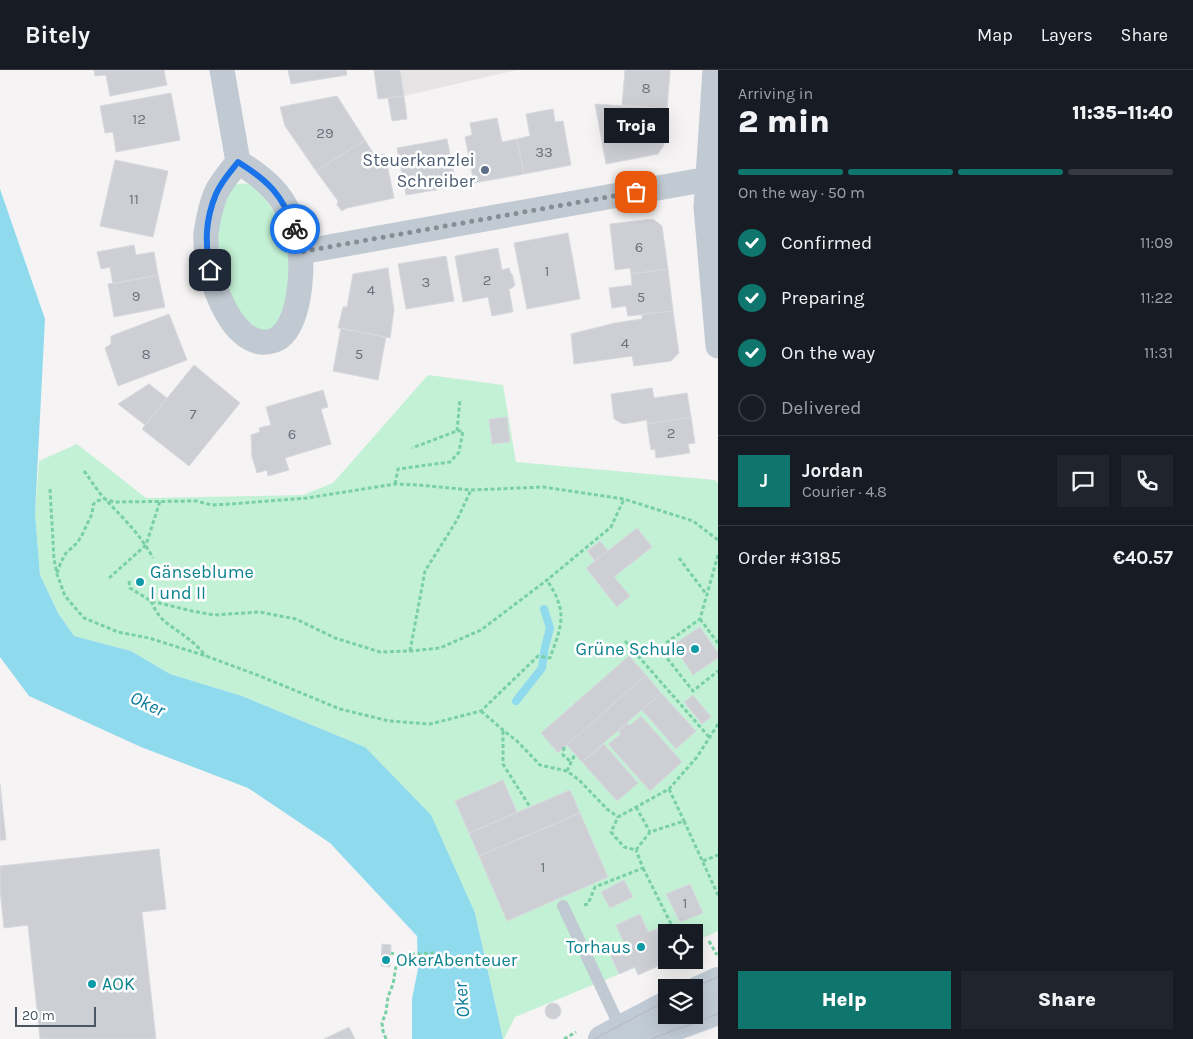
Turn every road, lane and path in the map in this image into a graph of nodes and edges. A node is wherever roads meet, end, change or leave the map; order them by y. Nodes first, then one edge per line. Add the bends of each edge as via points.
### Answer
1 (222, 70) edge
2 (715, 70) edge
3 (238, 162) junction
4 (708, 179) junction
5 (300, 252) junction
6 (718, 346) edge
7 (460, 399) dead end
8 (458, 431) junction
9 (412, 448) dead end
10 (84, 471) dead end
11 (395, 484) junction
12 (50, 489) dead end
13 (471, 490) junction
14 (105, 499) junction
15 (624, 499) junction
16 (160, 501) junction
17 (718, 540) edge
18 (146, 545) junction
19 (718, 555) edge
20 (153, 558) dead end
21 (679, 558) dead end
22 (57, 574) junction
23 (109, 578) dead end
24 (547, 580) junction
25 (129, 581) dead end
26 (707, 595) junction
27 (151, 601) junction
28 (700, 619) junction
29 (625, 641) dead end
30 (718, 643) edge
31 (410, 651) junction
32 (206, 656) junction
33 (718, 671) edge
34 (481, 711) junction
35 (718, 724) edge
36 (502, 730) junction
37 (709, 737) junction
38 (564, 747) dead end
39 (575, 754) dead end
40 (571, 762) junction
41 (567, 771) junction
42 (670, 789) junction
43 (530, 807) dead end
44 (636, 807) junction
45 (618, 816) junction
46 (684, 821) junction
47 (650, 832) junction
48 (636, 850) junction
49 (718, 854) edge
50 (703, 861) junction
51 (643, 868) junction
52 (718, 895) edge
53 (564, 910) joint
54 (672, 924) edge
55 (709, 941) dead end
56 (391, 953) dead end
57 (434, 953) dead end
58 (398, 955) junction
59 (718, 958) edge
60 (718, 981) edge
61 (703, 988) edge
62 (658, 1011) edge
63 (718, 1011) edge
64 (622, 1036) edge
65 (386, 1039) edge

1 - 3 street
2 - 4 street
3 - 5 street via 271,186 283,202 297,235
3 - 5 street via 216,193 209,214 207,252 217,292 225,308 235,325 252,339 273,341 288,327 298,301
4 - 5 street
4 - 6 street via 706,208
7 - 8 path
8 - 9 path
8 - 11 path via 463,431 459,452 450,462 398,469
10 - 14 path
11 - 13 path
11 - 16 path via 307,498 231,504
12 - 22 path
13 - 15 path via 544,487
13 - 31 path via 458,520 425,571
14 - 16 path via 114,502
14 - 18 path
14 - 22 path via 93,505 82,535 66,552
15 - 17 path via 693,521
15 - 24 path via 611,527
16 - 18 path
18 - 20 path
18 - 23 path
19 - 26 path
21 - 26 path
22 - 32 path via 65,596 84,618 118,632
24 - 31 path via 481,630 440,648
24 - 34 path via 562,616 550,658 538,656
25 - 27 path via 130,588
26 - 28 path
27 - 31 path via 214,615 259,612 296,619 335,638 380,652
27 - 32 path via 156,614
28 - 30 path
28 - 33 path via 659,648 693,691
29 - 37 path
32 - 34 path via 340,709 389,722 430,724
34 - 36 path
35 - 37 path
36 - 41 path via 518,741 540,765
36 - 43 path via 503,764
37 - 42 path
38 - 40 path via 563,755
39 - 40 path
40 - 41 path
41 - 45 path
42 - 44 path
42 - 46 path
44 - 45 path
44 - 47 path
45 - 48 path via 611,832 624,847
46 - 47 path
46 - 50 path
47 - 48 path
48 - 51 path
49 - 50 path
50 - 52 path
51 - 53 path via 595,887 588,904
51 - 54 path
53 - 64 lane
55 - 59 path
56 - 58 path
57 - 58 path
58 - 65 path via 382,1023
60 - 61 main road
62 - 64 main road
63 - 64 main road

